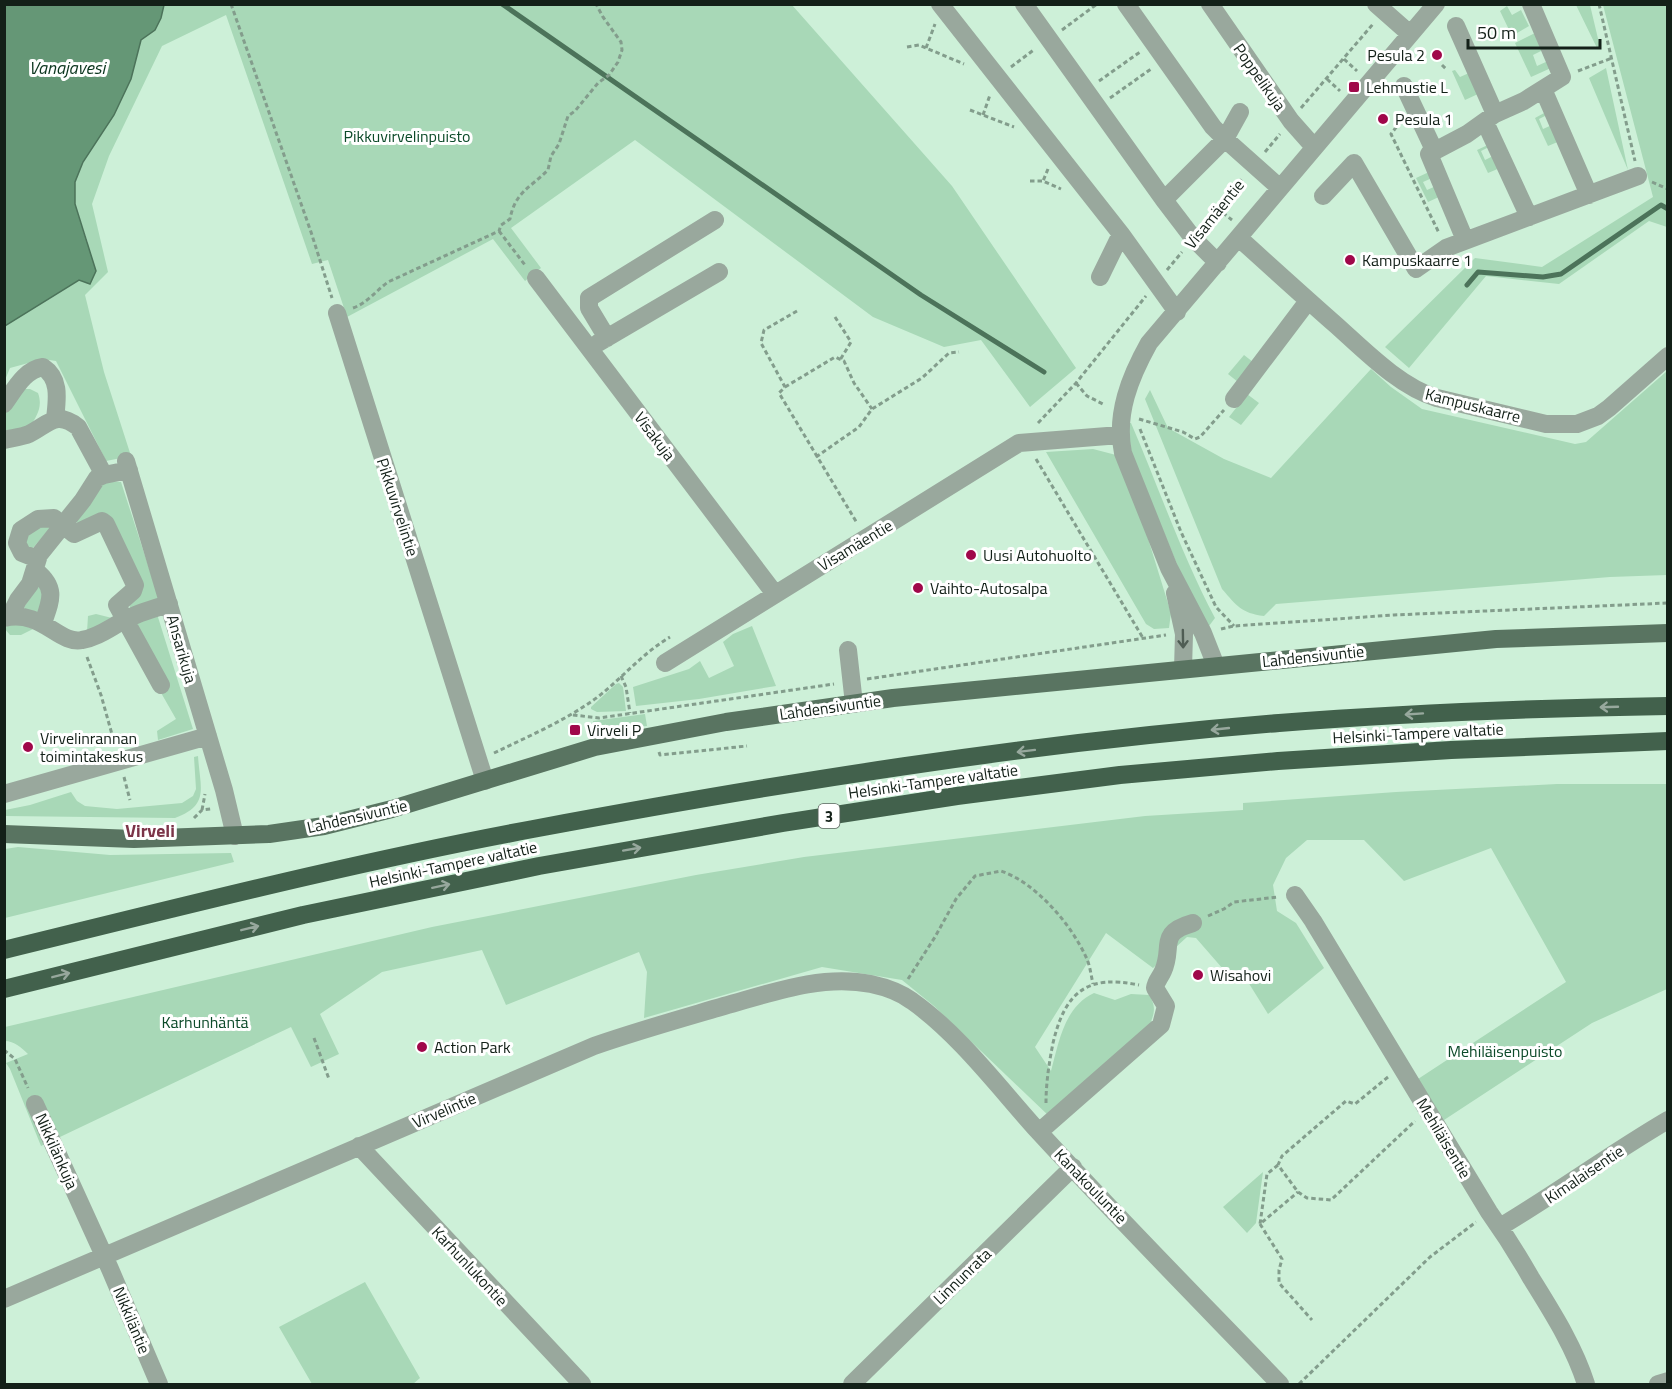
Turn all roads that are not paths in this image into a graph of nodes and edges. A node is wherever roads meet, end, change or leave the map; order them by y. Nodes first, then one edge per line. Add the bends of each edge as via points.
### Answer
1 (940, 4) edge
2 (1024, 4) edge
3 (1126, 4) edge
4 (1210, 4) edge
5 (1436, 4) edge
6 (1531, 4) edge
7 (1380, 8) edge
8 (1456, 26) dead end
9 (1410, 34) junction
10 (1404, 86) dead end
11 (1543, 89) junction
12 (1240, 112) dead end
13 (1490, 118) junction
14 (1225, 139) junction
15 (1314, 147) junction
16 (1434, 150) junction
17 (1638, 176) road end
18 (1280, 188) junction
19 (1323, 195) dead end
20 (1589, 195) junction
21 (1164, 200) junction
22 (1529, 217) junction
23 (715, 220) dead end
24 (1121, 234) junction
25 (1242, 234) junction
26 (1465, 240) junction
27 (1218, 263) junction
28 (719, 273) dead end
29 (1100, 276) dead end
30 (536, 278) road end
31 (1308, 301) junction
32 (1177, 312) junction
33 (337, 313) road end
34 (607, 338) junction
35 (589, 349) junction
36 (1668, 356) edge
37 (1234, 399) road end
38 (4, 404) edge
39 (55, 418) junction
40 (1120, 435) junction
41 (4, 440) edge
42 (104, 475) junction
43 (62, 526) junction
44 (36, 565) junction
45 (1169, 568) junction
46 (775, 594) junction
47 (169, 604) junction
48 (8, 617) edge
49 (125, 620) junction
50 (43, 623) junction
51 (1668, 633) edge
52 (848, 650) dead end
53 (665, 663) dead end
54 (1216, 666) junction
55 (1183, 669) junction
56 (160, 685) dead end
57 (854, 704) junction
58 (1668, 706) edge
59 (208, 736) junction
60 (1668, 741) edge
61 (486, 781) junction
62 (4, 794) edge
63 (4, 834) edge
64 (235, 836) junction
65 (1295, 895) road end
66 (1193, 923) road end
67 (4, 950) edge
68 (4, 989) edge
69 (899, 993) joint
70 (35, 1104) road end
71 (1668, 1120) edge
72 (1043, 1129) junction
73 (359, 1146) junction
74 (1073, 1167) junction
75 (1500, 1227) junction
76 (104, 1256) junction
77 (4, 1299) edge
78 (1668, 1381) edge
79 (159, 1384) edge
80 (582, 1384) edge
81 (852, 1384) edge
82 (1280, 1384) edge
83 (1586, 1384) edge
84 (1658, 1384) edge

1 - 24 street
2 - 21 street
3 - 14 street
4 - 15 street, Poppelikuja via 1291,121
5 - 9 street, Visamäentie
6 - 11 street via 1562,77
7 - 9 street
8 - 13 street
9 - 15 street, Visamäentie
10 - 16 street
11 - 13 street
11 - 20 street
12 - 14 street
13 - 16 street
13 - 22 street
14 - 18 street
14 - 21 street
15 - 18 street, Visamäentie
16 - 26 street via 1429,154
17 - 20 street
18 - 25 street, Visamäentie
19 - 26 street via 1354,164 1416,269
20 - 22 street
21 - 27 street
22 - 26 street
23 - 34 street via 589,298 589,308
24 - 29 street
24 - 32 street
25 - 27 street, Visamäentie
25 - 31 street, Kampuskaarre
27 - 32 street, Visamäentie
28 - 34 street
30 - 35 street, Visakuja
31 - 36 street, Kampuskaarre via 1422,393 1546,424 1577,424 1598,416
31 - 37 street
32 - 40 street, Visamäentie via 1149,343 1137,364 1129,413
33 - 61 street, Pikkuvirvelintie
34 - 35 street
35 - 46 street, Visakuja
38 - 39 street via 22,378 43,367 55,382
39 - 41 street via 27,434
39 - 42 street via 78,427
40 - 45 street, Visamäentie
40 - 46 street, Visamäentie via 1019,443
42 - 43 street via 97,478
42 - 47 street, Ansarikuja via 128,466
43 - 44 street
43 - 44 street via 54,518 47,518 21,530 19,548
43 - 49 street via 74,534 102,521 106,524 135,585 117,605
44 - 48 street via 30,584
44 - 50 street via 50,589
45 - 54 street, Visamäentie
45 -> 55 street, Visamäentie via 1184,634
46 - 53 street, Visamäentie
47 - 49 street
47 - 59 street, Ansarikuja
48 - 50 street via 26,616
49 - 50 street via 81,641 59,634
49 - 56 street
51 - 54 main road, Lahdensivuntie via 1496,639
52 - 57 street
54 - 55 main road, Lahdensivuntie
55 - 57 main road, Lahdensivuntie
57 - 61 main road, Lahdensivuntie via 726,722 595,747
58 -> 67 highway, Helsinki-Tampere valtatie / 3 via 1448,712 1276,723 940,762 518,832 294,880
59 - 62 street
59 - 64 street, Ansarikuja
68 -> 60 highway, Helsinki-Tampere valtatie / 3 via 303,915 528,868 934,799 1120,775 1278,761
61 - 64 main road, Lahdensivuntie via 324,826
63 - 64 main road, Lahdensivuntie via 134,839
65 - 75 street, Mehiläisentie
66 - 72 street via 1169,936 1163,970 1155,988 1166,1006 1161,1025
69 - 72 street, Kanakouluntie via 925,1011
69 - 73 street, Virvelintie via 845,981 774,992 594,1046
70 - 76 street, Nikkilänkuja
71 - 75 street, Kimalaisentie
72 - 74 street, Kanakouluntie
73 - 76 street, Virvelintie
73 - 80 street, Karhunlukontie
74 - 81 street, Linnunrata
74 - 82 street, Kanakouluntie
75 - 83 street, Mehiläisentie via 1558,1322
76 - 77 street, Virvelintie
76 - 79 street, Nikkiläntie
78 - 84 street

